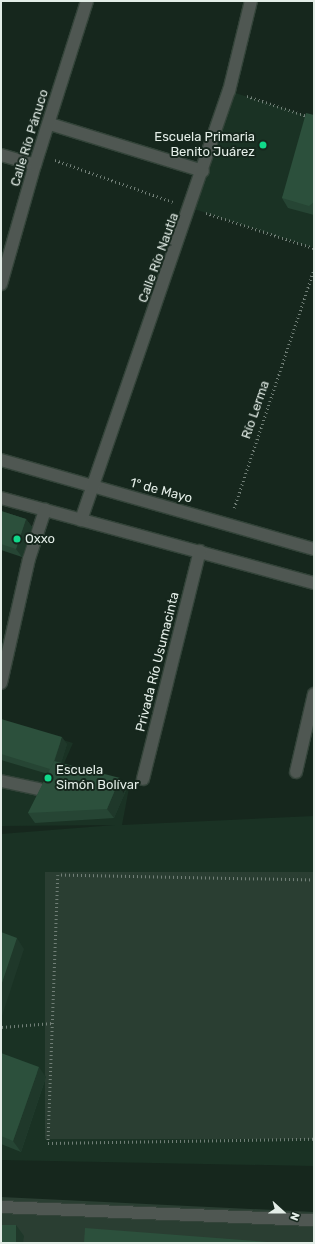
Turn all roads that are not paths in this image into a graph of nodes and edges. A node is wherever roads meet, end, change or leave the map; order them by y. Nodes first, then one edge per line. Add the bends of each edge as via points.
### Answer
1 (87, 1) edge
2 (251, 1) edge
3 (50, 124) junction
4 (1, 155) edge
5 (37, 160) junction
6 (203, 171) junction
7 (1, 284) edge
8 (1, 460) edge
9 (92, 486) junction
10 (1, 498) edge
11 (45, 510) junction
12 (81, 520) junction
13 (314, 550) edge
14 (200, 552) junction
15 (314, 583) edge
16 (1, 683) edge
17 (314, 694) edge
18 (296, 772) dead end
19 (143, 779) dead end
20 (1, 781) edge
21 (39, 789) edge
22 (1, 1207) edge
23 (314, 1220) edge

1 - 3 street, Calle Río Pánuco
2 - 6 street, Calle Río Nautla via 229,91
3 - 5 street, Calle Río Pánuco
3 - 6 street
4 - 5 street
5 - 7 street, Calle Río Pánuco
6 - 9 street, Calle Río Nautla
8 - 9 street, 1° de Mayo
9 - 12 street, Calle Río Nautla
9 - 13 street, 1° de Mayo
10 - 11 street
11 - 12 street
11 - 16 street via 29,559
12 - 14 street
14 - 15 street
14 - 19 street, Privada Río Usumacinta
17 - 18 street
20 - 21 street
22 - 23 street

